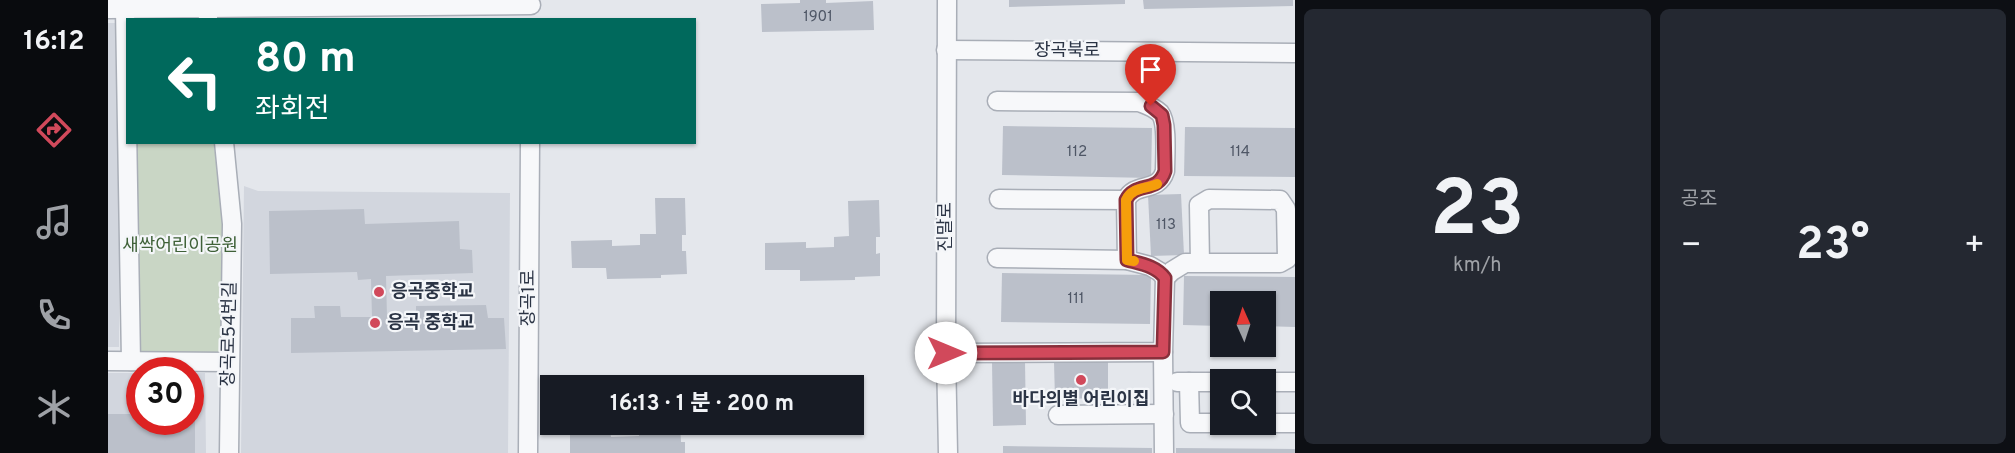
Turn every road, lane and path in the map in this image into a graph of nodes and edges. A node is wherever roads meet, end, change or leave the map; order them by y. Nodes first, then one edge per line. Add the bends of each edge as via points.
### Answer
1 (947, 0) edge
2 (531, 8) edge
3 (116, 9) edge
4 (207, 9) edge
5 (946, 50) junction
6 (1295, 53) edge
7 (997, 101) dead end
8 (224, 144) edge
9 (530, 144) edge
10 (999, 199) dead end
11 (1126, 200) junction
12 (997, 258) dead end
13 (1127, 260) junction
14 (1200, 263) junction
15 (1165, 278) junction
16 (1163, 352) junction
17 (946, 353) junction
18 (132, 357) edge
19 (108, 361) edge
20 (126, 361) edge
21 (204, 362) edge
22 (229, 362) junction
23 (1164, 382) junction
24 (1189, 382) junction
25 (1210, 382) edge
26 (1276, 382) edge
27 (1295, 382) edge
28 (1164, 414) junction
29 (1058, 415) dead end
30 (1210, 423) edge
31 (1276, 423) edge
32 (1295, 423) edge
33 (229, 453) edge
34 (528, 453) edge
35 (948, 453) edge
36 (1164, 453) edge

1 - 5 street, 진말로
2 - 4 street
3 - 4 street
3 - 18 street
5 - 6 street, 장곡북로
5 - 17 street, 진말로
7 - 11 street via 1138,102 1151,106 1162,115 1165,171 1155,185 1139,188
8 - 22 street, 장곡로54번길 via 232,224
9 - 34 street, 장곡1로
10 - 11 street
11 - 13 street
12 - 13 street
13 - 15 street via 1150,266
14 - 14 street via 1280,263 1287,259 1286,209 1280,200 1209,199 1199,205
14 - 15 street via 1185,264
15 - 16 street
16 - 17 street
16 - 23 street
17 - 35 street, 진말로
19 - 20 street
21 - 22 street
22 - 33 street, 장곡로54번길
23 - 24 street
23 - 28 street
24 - 25 street
24 - 30 street via 1190,423
26 - 27 street
28 - 29 street
28 - 36 street
31 - 32 street

